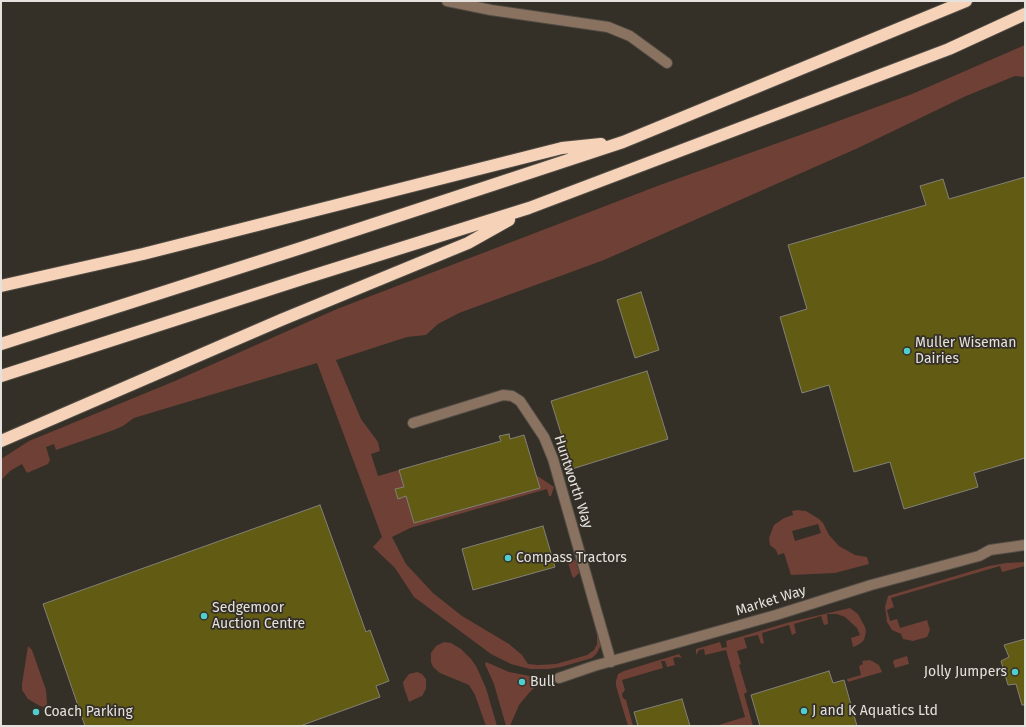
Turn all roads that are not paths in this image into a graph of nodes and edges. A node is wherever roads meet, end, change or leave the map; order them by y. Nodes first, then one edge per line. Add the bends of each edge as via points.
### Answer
1 (447, 1) edge
2 (966, 1) edge
3 (1025, 14) edge
4 (666, 63) dead end
5 (623, 142) junction
6 (529, 208) junction
7 (1, 286) edge
8 (1, 344) edge
9 (1, 376) edge
10 (413, 423) dead end
11 (1, 441) edge
12 (1025, 545) edge
13 (990, 550) junction
14 (1025, 552) edge
15 (612, 662) junction
16 (559, 678) dead end

1 - 4 street via 608,27 630,36
2 - 5 highway
3 - 6 highway via 949,49
5 - 7 highway via 562,148 151,252
5 - 8 highway
6 - 9 highway
6 - 11 highway via 468,243 281,320
10 - 15 street, Huntworth Way via 503,395 512,396 520,401 544,437 555,464
12 - 13 street, Market Way
13 - 14 street, Market Way
13 - 15 street, Market Way via 979,556 871,585
15 - 16 street, Market Way

